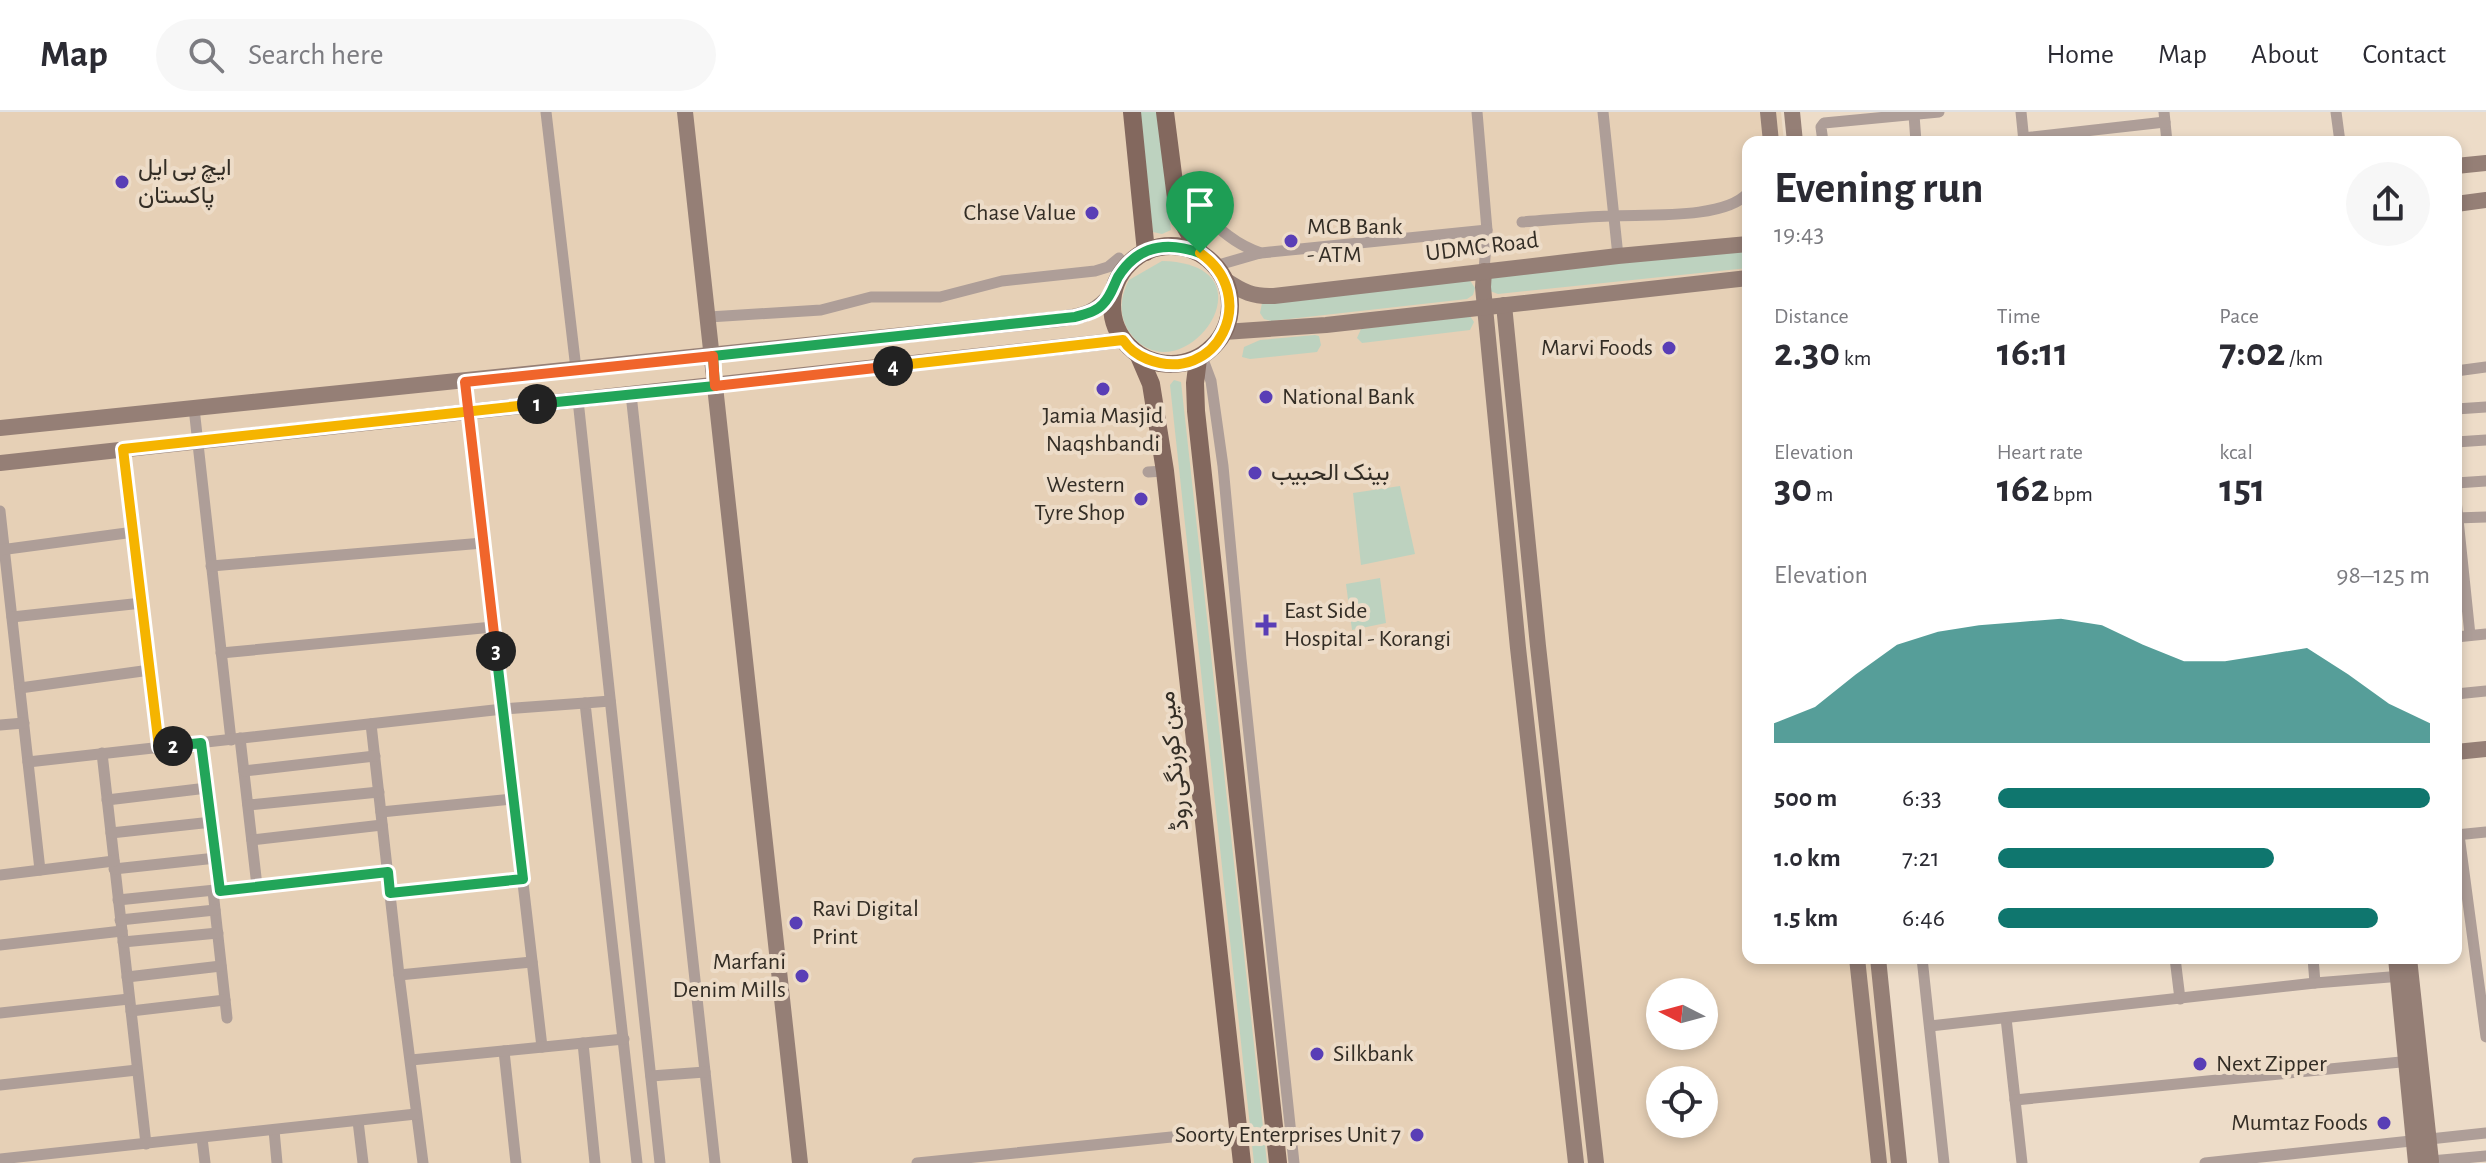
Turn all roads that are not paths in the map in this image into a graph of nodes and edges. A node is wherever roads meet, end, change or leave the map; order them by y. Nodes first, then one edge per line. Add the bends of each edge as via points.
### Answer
1 (546, 112) edge
2 (685, 112) edge
3 (1132, 112) edge
4 (1165, 112) edge
5 (1477, 112) edge
6 (1603, 112) edge
7 (1768, 112) edge
8 (1792, 112) edge
9 (1939, 112) edge
10 (2021, 112) edge
11 (2336, 112) edge
12 (1914, 115) junction
13 (2164, 117) edge
14 (1770, 136) edge
15 (1794, 136) edge
16 (1822, 136) edge
17 (1916, 136) edge
18 (2024, 136) edge
19 (2048, 136) edge
20 (2339, 136) edge
21 (2486, 163) edge
22 (2462, 165) edge
23 (1742, 197) edge
24 (2486, 200) edge
25 (2462, 203) edge
26 (1201, 211) dead end
27 (1614, 216) junction
28 (1522, 222) dead end
29 (1487, 230) junction
30 (1742, 245) edge
31 (1146, 252) junction
32 (1200, 253) junction
33 (1261, 253) junction
34 (1618, 256) junction
35 (1484, 271) junction
36 (1220, 273) junction
37 (1742, 279) edge
38 (1113, 292) junction
39 (1504, 305) junction
40 (1485, 307) junction
41 (709, 317) junction
42 (1224, 332) junction
43 (1123, 340) junction
44 (713, 356) junction
45 (1139, 356) junction
46 (1200, 358) junction
47 (2486, 367) edge
48 (576, 369) junction
49 (2462, 370) edge
50 (465, 382) junction
51 (715, 386) junction
52 (631, 394) junction
53 (578, 400) junction
54 (2486, 407) edge
55 (194, 408) junction
56 (2462, 409) edge
57 (468, 412) junction
58 (0, 428) edge
59 (2486, 440) edge
60 (198, 441) junction
61 (2462, 442) edge
62 (123, 449) junction
63 (0, 463) edge
64 (2486, 481) edge
65 (2462, 483) edge
66 (0, 511) edge
67 (2486, 517) edge
68 (2462, 518) edge
69 (134, 532) junction
70 (483, 543) junction
71 (2, 549) edge
72 (211, 566) junction
73 (1233, 585) junction
74 (1214, 586) junction
75 (2462, 598) edge
76 (142, 603) junction
77 (12, 617) junction
78 (493, 627) junction
79 (2486, 634) edge
80 (2470, 635) junction
81 (2462, 636) edge
82 (1538, 646) junction
83 (1518, 648) junction
84 (221, 653) junction
85 (150, 670) junction
86 (20, 688) junction
87 (2486, 691) edge
88 (2462, 693) edge
89 (610, 701) junction
90 (585, 703) junction
91 (503, 709) junction
92 (24, 723) junction
93 (371, 724) junction
94 (0, 725) edge
95 (236, 739) junction
96 (201, 743) junction
97 (159, 747) junction
98 (2486, 749) edge
99 (2462, 751) edge
100 (102, 753) junction
101 (375, 756) junction
102 (28, 762) junction
103 (244, 771) junction
104 (1553, 774) junction
105 (1533, 776) junction
106 (207, 788) junction
107 (379, 792) junction
108 (513, 799) junction
109 (107, 800) junction
110 (248, 805) junction
111 (381, 812) junction
112 (212, 822) junction
113 (382, 825) junction
114 (2486, 832) edge
115 (111, 833) junction
116 (2462, 835) edge
117 (252, 840) junction
118 (216, 858) junction
119 (2462, 864) edge
120 (114, 865) junction
121 (40, 870) junction
122 (388, 872) junction
123 (0, 875) edge
124 (523, 879) junction
125 (257, 886) junction
126 (217, 891) junction
127 (390, 893) junction
128 (118, 900) junction
129 (215, 910) junction
130 (122, 931) junction
131 (218, 933) junction
132 (0, 945) edge
133 (1574, 950) junction
134 (1553, 952) junction
135 (532, 962) junction
136 (1858, 964) edge
137 (1879, 964) edge
138 (1923, 964) edge
139 (2176, 964) edge
140 (2313, 964) edge
141 (221, 966) junction
142 (2406, 970) edge
143 (399, 975) junction
144 (127, 977) junction
145 (2315, 983) junction
146 (2180, 999) junction
147 (225, 1000) junction
148 (130, 1005) junction
149 (0, 1013) edge
150 (227, 1018) dead end
151 (2006, 1018) junction
152 (1930, 1026) junction
153 (2486, 1037) edge
154 (624, 1039) junction
155 (583, 1043) junction
156 (542, 1047) junction
157 (504, 1051) junction
158 (411, 1060) junction
159 (2413, 1060) junction
160 (1586, 1063) junction
161 (1564, 1066) junction
162 (137, 1070) junction
163 (705, 1072) junction
164 (651, 1076) junction
165 (0, 1085) edge
166 (2015, 1100) junction
167 (416, 1114) junction
168 (358, 1121) junction
169 (274, 1130) junction
170 (2486, 1133) edge
171 (1191, 1135) dead end
172 (202, 1138) junction
173 (2422, 1141) junction
174 (146, 1144) junction
175 (2486, 1156) edge
176 (0, 1159) edge
177 (2420, 1162) edge
178 (205, 1163) edge
179 (277, 1163) edge
180 (363, 1163) edge
181 (423, 1163) edge
182 (516, 1163) edge
183 (595, 1163) edge
184 (637, 1163) edge
185 (660, 1163) edge
186 (715, 1163) edge
187 (800, 1163) edge
188 (917, 1163) edge
189 (1242, 1163) edge
190 (1278, 1163) edge
191 (1294, 1163) edge
192 (1576, 1163) edge
193 (1596, 1163) edge
194 (1879, 1163) edge
195 (1899, 1163) edge
196 (1944, 1163) edge
197 (2022, 1163) edge
198 (2205, 1163) edge

1 - 48 street
2 - 41 main road
3 - 31 main road
4 - 32 main road via 1181,219
5 - 29 street
6 - 27 street
7 - 14 main road
8 - 15 main road
9 - 12 street
10 - 18 street
11 - 20 street
12 - 16 street via 1824,123
12 - 17 street
13 - 19 street
21 - 22 main road
23 - 27 street via 1689,214
24 - 25 main road
26 - 33 street via 1226,235
27 - 28 street
27 - 34 street
29 - 33 street
29 - 35 street
30 - 34 main road, UDMC Road
31 - 32 main road via 1181,246
31 - 38 main road via 1127,265
32 - 36 main road
33 - 36 street
34 - 35 main road, UDMC Road
35 - 36 main road, UDMC Road via 1274,296 1244,293
35 - 40 main road
36 - 42 main road via 1230,297
37 - 39 main road
38 - 41 street via 1119,258 1095,271 1002,281 940,297 871,297 821,310
38 - 43 main road via 1112,316
38 - 44 main road via 1101,307 1075,317
39 - 40 main road
39 - 82 main road
40 - 42 main road
40 - 83 main road
41 - 44 main road
42 - 46 main road
43 - 45 main road
43 - 51 main road
44 - 48 main road
44 - 51 main road
45 - 46 main road via 1179,365
45 - 189 main road, مین کورنگی روڈ via 1151,384 1156,472
46 - 73 street via 1211,381 1217,419
46 - 74 main road via 1196,411
47 - 49 street
48 - 50 main road
50 - 55 main road
50 - 57 street
51 - 52 main road
51 - 187 main road
52 - 53 main road
52 - 163 street
53 - 57 main road
53 - 89 street
54 - 56 street
55 - 58 main road
55 - 60 street
57 - 60 main road
57 - 70 street
59 - 61 street
60 - 62 main road
60 - 72 street
62 - 63 main road
62 - 69 street
64 - 65 street
66 - 71 street
67 - 68 street
69 - 71 street
69 - 76 street
70 - 72 street
70 - 78 street
71 - 77 street
72 - 84 street
73 - 74 street
73 - 191 street
74 - 190 main road
75 - 80 street
76 - 77 street
76 - 85 street
77 - 86 street
78 - 84 street
78 - 91 street
79 - 80 street
80 - 81 street
82 - 83 main road
82 - 104 main road
83 - 105 main road
84 - 95 street
85 - 86 street
85 - 97 street
86 - 92 street
87 - 88 street
89 - 90 street
89 - 164 street
90 - 91 street
90 - 154 street
91 - 93 street
91 - 108 street
92 - 94 street
92 - 102 street
93 - 95 street
93 - 101 street
95 - 96 street
95 - 103 street
96 - 97 street
96 - 106 street
97 - 100 street
98 - 99 main road
100 - 102 street
100 - 109 street
101 - 103 street
101 - 107 street
102 - 121 street
103 - 110 street
104 - 105 main road
104 - 133 main road
105 - 134 main road
106 - 109 street
106 - 112 street
107 - 110 street
107 - 111 street
108 - 111 street
108 - 124 street
109 - 115 street
110 - 117 street
111 - 113 street
112 - 115 street
112 - 118 street
113 - 117 street
113 - 122 street
114 - 116 street
115 - 120 street
117 - 125 street
118 - 120 street
118 - 126 street
119 - 153 street
120 - 121 street
120 - 128 street
121 - 123 street
122 - 125 street
122 - 127 street
124 - 127 street
124 - 135 street
125 - 126 street
126 - 128 street
126 - 129 street
127 - 143 street
128 - 130 street
129 - 130 street
129 - 131 street
130 - 131 street
130 - 132 street
130 - 144 street
131 - 141 street
133 - 134 main road
133 - 160 main road
134 - 161 main road
135 - 143 street
135 - 156 street
136 - 194 main road
137 - 195 main road
138 - 152 street
139 - 146 street
140 - 145 street
141 - 144 street
141 - 147 street
142 - 145 street
142 - 159 main road
143 - 158 street
144 - 148 street
145 - 146 street
146 - 151 street
147 - 148 street
147 - 150 street
148 - 149 street
148 - 162 street
151 - 152 street
151 - 166 street
152 - 196 street
154 - 155 street
154 - 184 street
155 - 156 street
155 - 183 street
156 - 157 street
157 - 158 street
157 - 182 street
158 - 167 street
159 - 166 street
159 - 173 main road
160 - 161 main road
160 - 193 main road
161 - 192 main road
162 - 165 street
162 - 174 street
163 - 164 street
163 - 186 street
164 - 185 street
166 - 197 street
167 - 168 street
167 - 181 street
168 - 169 street
168 - 180 street
169 - 172 street
169 - 179 street
170 - 173 street
171 - 188 street
172 - 174 street
172 - 178 street
173 - 177 main road
173 - 198 street
174 - 176 street
175 - 177 street

